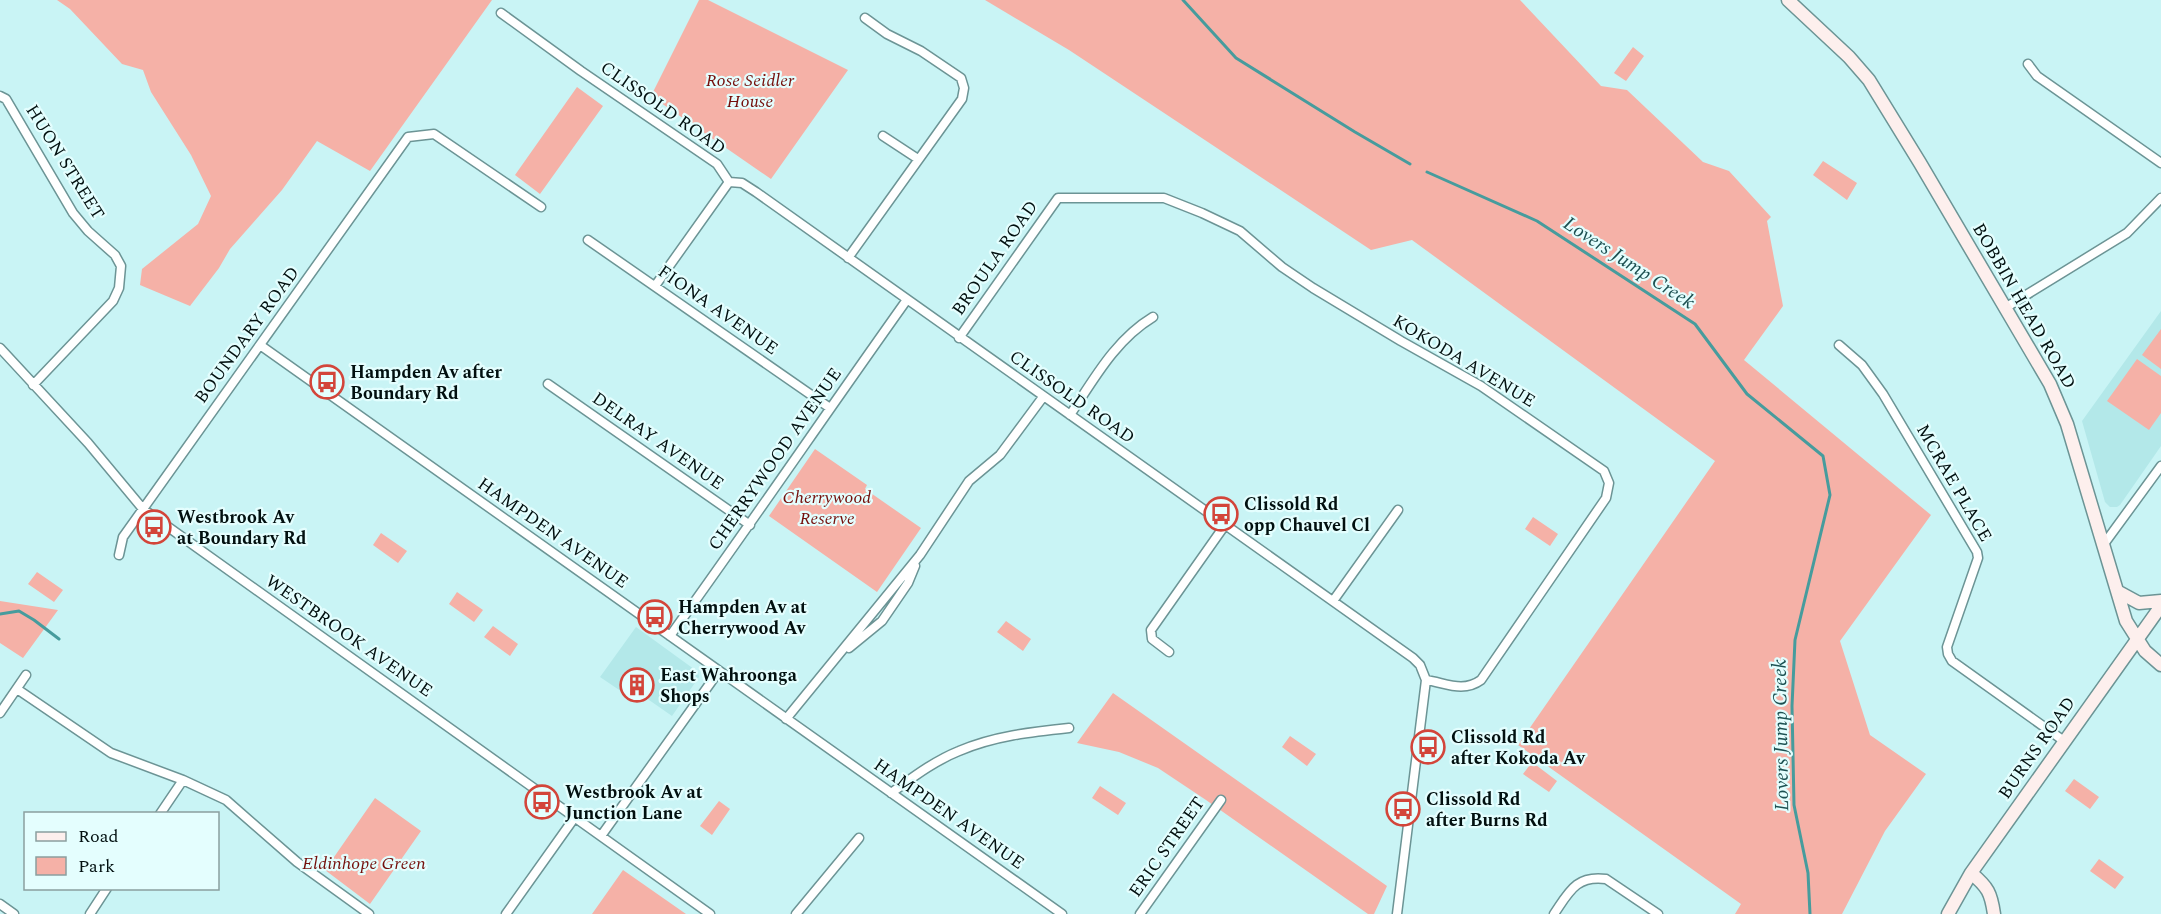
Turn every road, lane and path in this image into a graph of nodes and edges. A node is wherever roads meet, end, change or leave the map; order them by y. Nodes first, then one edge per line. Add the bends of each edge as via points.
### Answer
1 (1788, 0) edge
2 (501, 14) dead end
3 (866, 18) dead end
4 (2028, 64) dead end
5 (0, 96) edge
6 (883, 136) dead end
7 (918, 159) junction
8 (2161, 163) edge
9 (729, 182) junction
10 (1058, 198) joint
11 (2161, 198) edge
12 (541, 207) dead end
13 (588, 240) dead end
14 (848, 258) junction
15 (655, 286) junction
16 (906, 301) junction
17 (2006, 308) junction
18 (1153, 316) dead end
19 (959, 338) junction
20 (260, 345) junction
21 (1839, 345) dead end
22 (0, 348) edge
23 (548, 384) dead end
24 (33, 385) junction
25 (1043, 397) junction
26 (830, 408) junction
27 (1070, 415) junction
28 (2161, 466) edge
29 (143, 509) junction
30 (1398, 510) dead end
31 (750, 525) junction
32 (1225, 525) junction
33 (2104, 544) junction
34 (119, 555) dead end
35 (2117, 591) junction
36 (1333, 601) junction
37 (2161, 604) edge
38 (670, 636) junction
39 (2137, 639) junction
40 (1169, 652) dead end
41 (2161, 665) edge
42 (718, 670) junction
43 (26, 675) dead end
44 (1426, 680) junction
45 (17, 689) junction
46 (0, 713) edge
47 (786, 719) junction
48 (1069, 728) dead end
49 (2064, 741) junction
50 (183, 780) junction
51 (891, 793) junction
52 (1221, 800) dead end
53 (161, 812) edge
54 (575, 817) junction
55 (602, 836) junction
56 (859, 838) dead end
57 (1971, 873) junction
58 (106, 890) edge
59 (0, 904) edge
60 (14, 914) edge
61 (90, 914) edge
62 (369, 914) edge
63 (506, 914) edge
64 (710, 914) edge
65 (796, 914) edge
66 (1062, 914) edge
67 (1140, 914) edge
68 (1398, 914) edge
69 (1554, 914) edge
70 (1658, 914) edge
71 (1948, 914) edge
72 (1994, 914) edge

1 - 17 main road, BOBBIN HEAD ROAD via 1869,80
2 - 9 street, CLISSOLD ROAD via 717,164
3 - 7 street via 961,78 962,99
4 - 8 street via 2037,76
5 - 24 street, HUON STREET via 6,99 74,213 121,266 113,301
6 - 7 street
7 - 14 street
9 - 14 street, CLISSOLD ROAD via 742,183
9 - 15 street
10 - 19 street, BROULA ROAD
10 - 44 street, KOKODA AVENUE via 1164,198 1240,231 1313,288 1481,386 1604,471 1609,483 1606,498 1481,680 1468,687 1454,687
11 - 17 street via 2127,233
12 - 20 street, BOUNDARY ROAD via 434,134 408,137
13 - 15 street, FIONA AVENUE
14 - 16 street, CLISSOLD ROAD
15 - 26 street, FIONA AVENUE
16 - 19 street, CLISSOLD ROAD
16 - 26 street, CHERRYWOOD AVENUE
17 - 33 main road, BOBBIN HEAD ROAD via 2059,404
18 - 27 street via 1112,354
19 - 25 street, CLISSOLD ROAD
20 - 29 street, BOUNDARY ROAD
20 - 38 street, HAMPDEN AVENUE
21 - 49 street, MCRAE PLACE via 1862,366 1883,394 1977,552 1948,654
22 - 24 street, WESTBROOK AVENUE
23 - 31 street, DELRAY AVENUE
24 - 29 street, WESTBROOK AVENUE
25 - 27 street, CLISSOLD ROAD
25 - 47 street via 1000,455 969,481 882,621 831,663
26 - 31 street, CHERRYWOOD AVENUE
27 - 32 street, CLISSOLD ROAD
28 - 33 street
29 - 34 street, BOUNDARY ROAD via 123,537
29 - 54 street, WESTBROOK AVENUE
30 - 36 street
31 - 38 street, CHERRYWOOD AVENUE
32 - 36 street, CLISSOLD ROAD
32 - 40 street via 1151,630 1152,639
33 - 35 main road, BOBBIN HEAD ROAD
35 - 37 main road via 2139,603
35 - 39 main road, BOBBIN HEAD ROAD via 2126,621
36 - 44 street, CLISSOLD ROAD via 1413,658
37 - 39 main road, BURNS ROAD
38 - 42 street, HAMPDEN AVENUE
39 - 41 main road, BOBBIN HEAD ROAD
39 - 49 main road, BURNS ROAD
42 - 47 street, HAMPDEN AVENUE
42 - 55 street
43 - 45 street
44 - 68 street
45 - 46 street
45 - 50 street via 111,753
47 - 51 street, HAMPDEN AVENUE
48 - 51 street via 1026,732 957,751
49 - 57 main road, BURNS ROAD
50 - 53 street
50 - 62 street via 226,800 297,862
51 - 66 street, HAMPDEN AVENUE
52 - 67 street, ERIC STREET
54 - 55 street, WESTBROOK AVENUE
54 - 63 street
55 - 64 street, WESTBROOK AVENUE
56 - 65 street
57 - 71 main road, BURNS ROAD
57 - 72 main road via 1990,892
58 - 61 street
59 - 60 street
69 - 70 street via 1574,886 1589,878 1606,879

